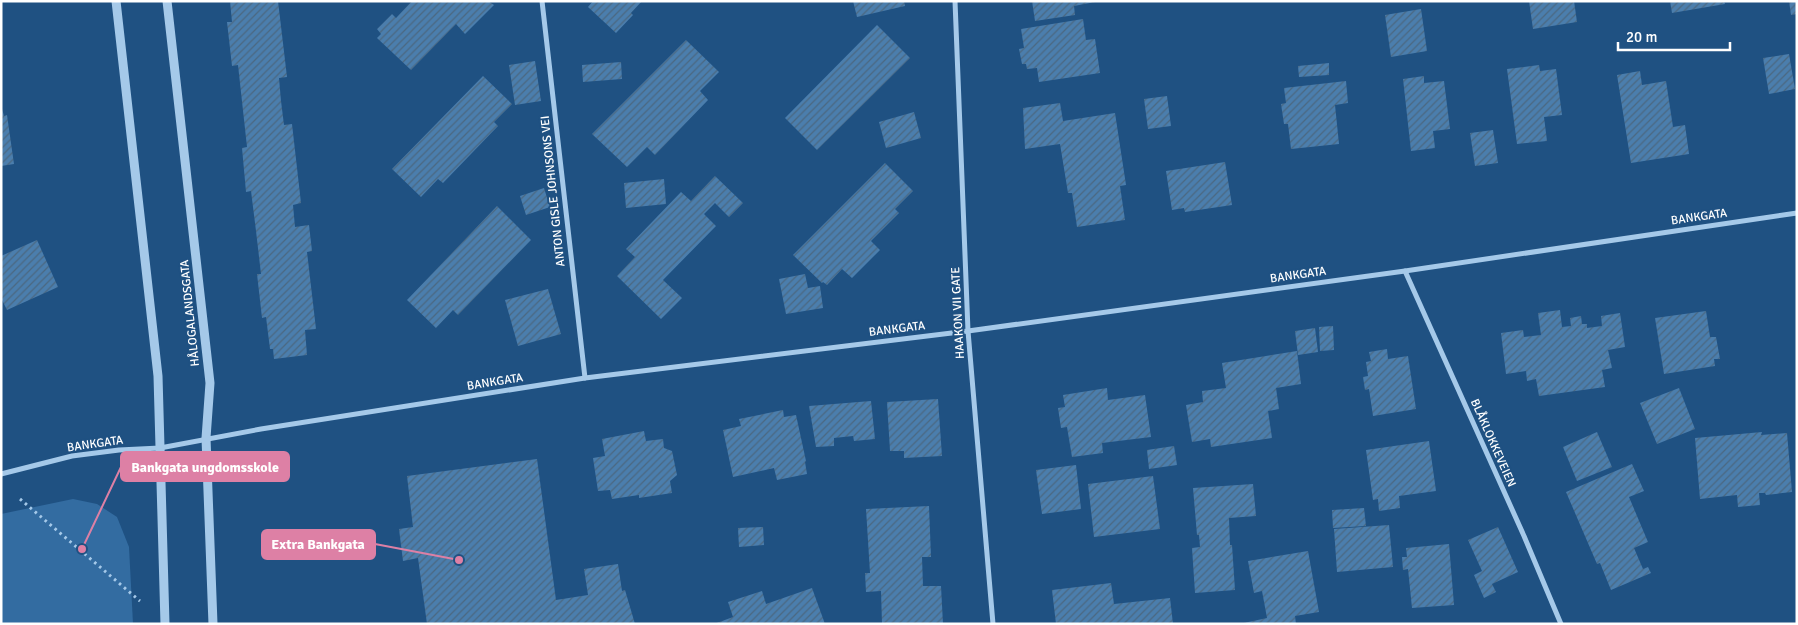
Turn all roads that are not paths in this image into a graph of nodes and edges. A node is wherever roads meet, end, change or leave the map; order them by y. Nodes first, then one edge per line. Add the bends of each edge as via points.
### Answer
1 (116, 1) edge
2 (167, 1) edge
3 (542, 1) edge
4 (955, 1) edge
5 (1797, 213) edge
6 (1405, 270) junction
7 (968, 331) junction
8 (585, 378) junction
9 (206, 438) junction
10 (160, 448) junction
11 (1, 474) edge
12 (165, 624) edge
13 (213, 624) edge
14 (993, 624) edge
15 (1561, 624) edge

1 - 10 street via 158,376
2 - 9 street, HÅLOGALANDSGATA via 209,377
3 - 8 street, ANTON GISLE JOHNSONS VEI
4 - 7 street, HAAKON VII GATE
5 - 6 street, BANKGATA
6 - 7 street, BANKGATA
6 - 15 street, BLÅKLOKKEVEIEN
7 - 8 street, BANKGATA
7 - 14 street, HAAKON VII GATE
8 - 9 street, BANKGATA
9 - 10 street, BANKGATA
9 - 13 street, HÅLOGALANDSGATA
10 - 11 street, BANKGATA via 72,456
10 - 12 street

